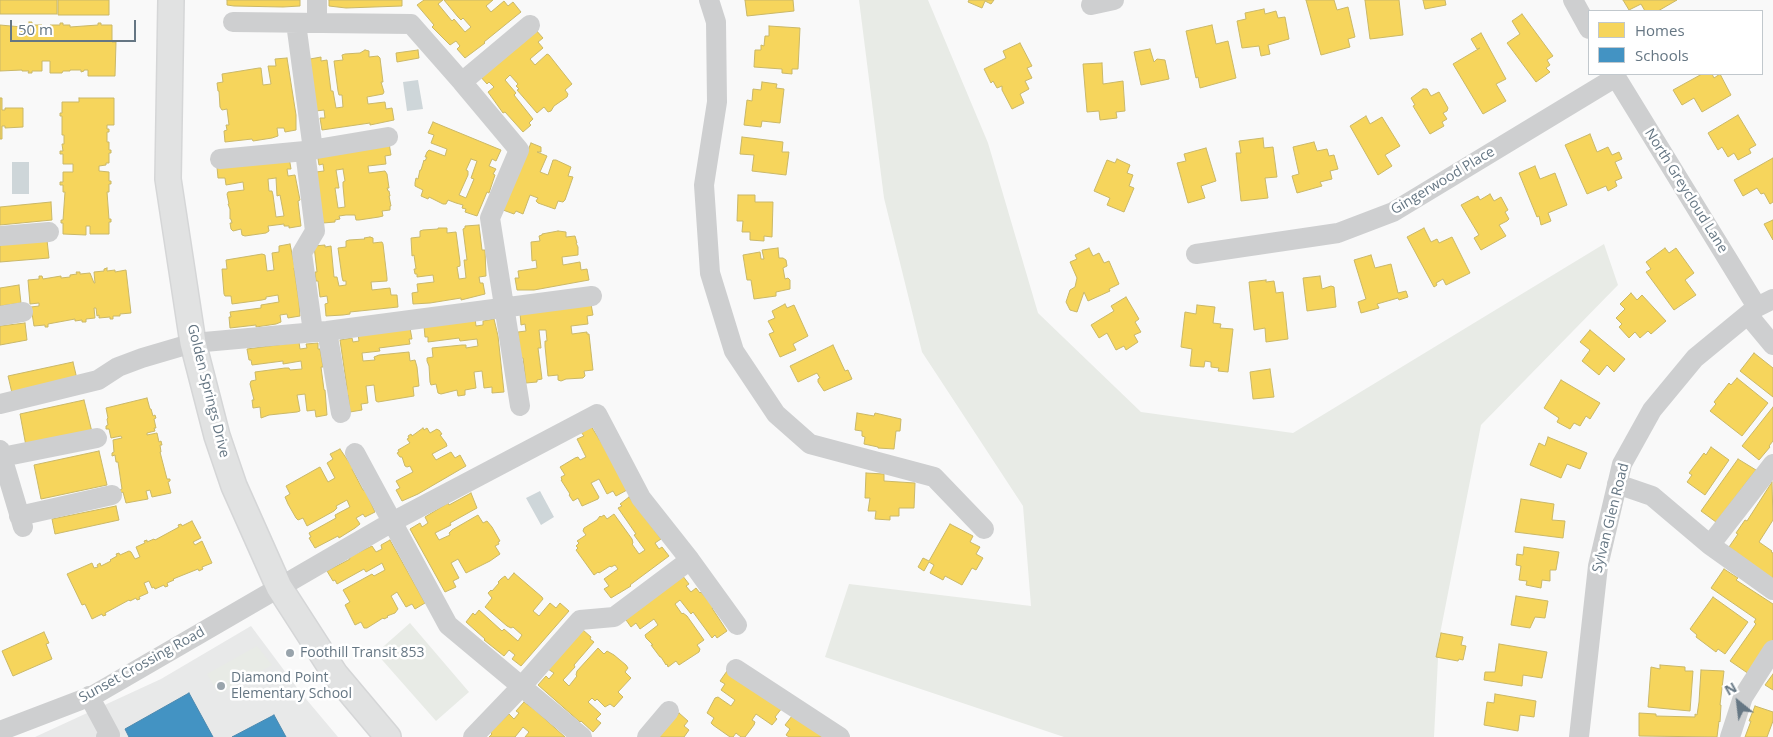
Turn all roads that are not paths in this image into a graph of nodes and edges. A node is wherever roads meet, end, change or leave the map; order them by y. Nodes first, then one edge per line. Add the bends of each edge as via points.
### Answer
1 (171, 0) edge
2 (317, 0) edge
3 (709, 0) edge
4 (1114, 0) edge
5 (1573, 0) edge
6 (1091, 5) dead end
7 (233, 22) dead end
8 (296, 23) junction
9 (317, 23) junction
10 (530, 25) dead end
11 (1588, 27) edge
12 (1615, 75) edge
13 (462, 82) junction
14 (388, 137) dead end
15 (309, 150) junction
16 (220, 160) dead end
17 (48, 232) dead end
18 (0, 236) edge
19 (1196, 254) dead end
20 (592, 296) dead end
21 (1760, 307) edge
22 (505, 308) junction
23 (23, 312) dead end
24 (0, 316) edge
25 (320, 332) junction
26 (193, 343) junction
27 (1773, 345) edge
28 (0, 404) edge
29 (520, 406) dead end
30 (341, 413) dead end
31 (97, 438) dead end
32 (355, 453) dead end
33 (1, 454) edge
34 (1773, 464) edge
35 (1617, 484) junction
36 (112, 495) dead end
37 (392, 522) junction
38 (984, 529) dead end
39 (1710, 545) junction
40 (690, 560) junction
41 (279, 587) junction
42 (1773, 590) edge
43 (737, 625) dead end
44 (1773, 650) edge
45 (736, 669) dead end
46 (521, 687) junction
47 (89, 696) junction
48 (669, 711) dead end
49 (0, 731) edge
50 (106, 737) edge
51 (388, 737) edge
52 (473, 737) edge
53 (582, 737) edge
54 (647, 737) edge
55 (840, 737) edge
56 (1579, 737) edge
57 (1730, 737) edge

1 - 26 main road, Golden Springs Drive via 168,179
2 - 9 street
3 - 38 street via 716,22 717,102 704,185 710,272 734,351 776,414 810,444 934,477
4 - 6 street
5 - 11 street
7 - 8 street
8 - 9 street
8 - 15 street
9 - 13 street via 411,24
10 - 13 street
12 - 19 street, Gingerwood Place via 1393,212 1338,233
12 - 21 street, North Greycloud Lane
13 - 22 street via 519,150 490,218
14 - 15 street
15 - 16 street
15 - 25 street via 315,231 302,253
17 - 18 street
20 - 22 street
21 - 27 street, North Greycloud Lane
21 - 35 street, Sylvan Glen Road via 1695,358 1652,410 1622,464
22 - 25 street
22 - 29 street
23 - 24 street
25 - 26 street
25 - 30 street
26 - 28 street via 118,367 98,380
26 - 41 main road, Golden Springs Drive via 217,436 234,486
31 - 33 street
32 - 37 street
33 - 36 street via 21,522
34 - 39 street
35 - 39 street via 1652,496
35 - 56 street, Sylvan Glen Road via 1598,566
37 - 40 street, Sunset Crossing Road via 597,414 641,498
37 - 41 street, Sunset Crossing Road
37 - 46 street via 448,625
39 - 42 street
40 - 43 street
40 - 46 street via 614,617 580,620
41 - 47 street, Sunset Crossing Road
41 - 51 main road, Golden Springs Drive via 336,674
44 - 57 street via 1743,697
45 - 55 street
46 - 52 street
46 - 53 street
47 - 49 street, Sunset Crossing Road
47 - 50 street via 110,735
48 - 54 street

